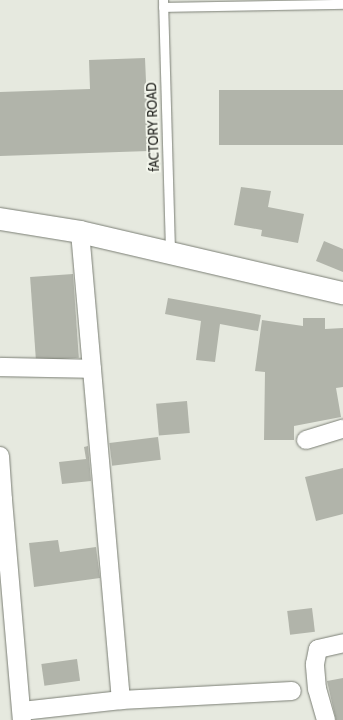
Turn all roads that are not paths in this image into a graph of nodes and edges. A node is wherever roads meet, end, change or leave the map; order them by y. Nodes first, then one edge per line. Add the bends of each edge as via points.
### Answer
1 (163, 4) edge
2 (343, 4) edge
3 (0, 219) edge
4 (80, 232) junction
5 (170, 252) junction
6 (343, 293) edge
7 (0, 366) edge
8 (92, 369) junction
9 (343, 429) edge
10 (306, 440) dead end
11 (0, 456) edge
12 (2, 501) edge
13 (343, 643) edge
14 (292, 691) dead end
15 (121, 700) junction
16 (22, 716) edge
17 (326, 720) edge

1 - 2 lane
1 - 5 lane, fACTORY ROAD
3 - 4 street
4 - 5 street
4 - 8 street
5 - 6 street
7 - 8 street
8 - 15 street
9 - 10 street
11 - 12 street
12 - 16 street
13 - 17 street via 318,649 315,664 317,689
14 - 15 street
15 - 16 street

